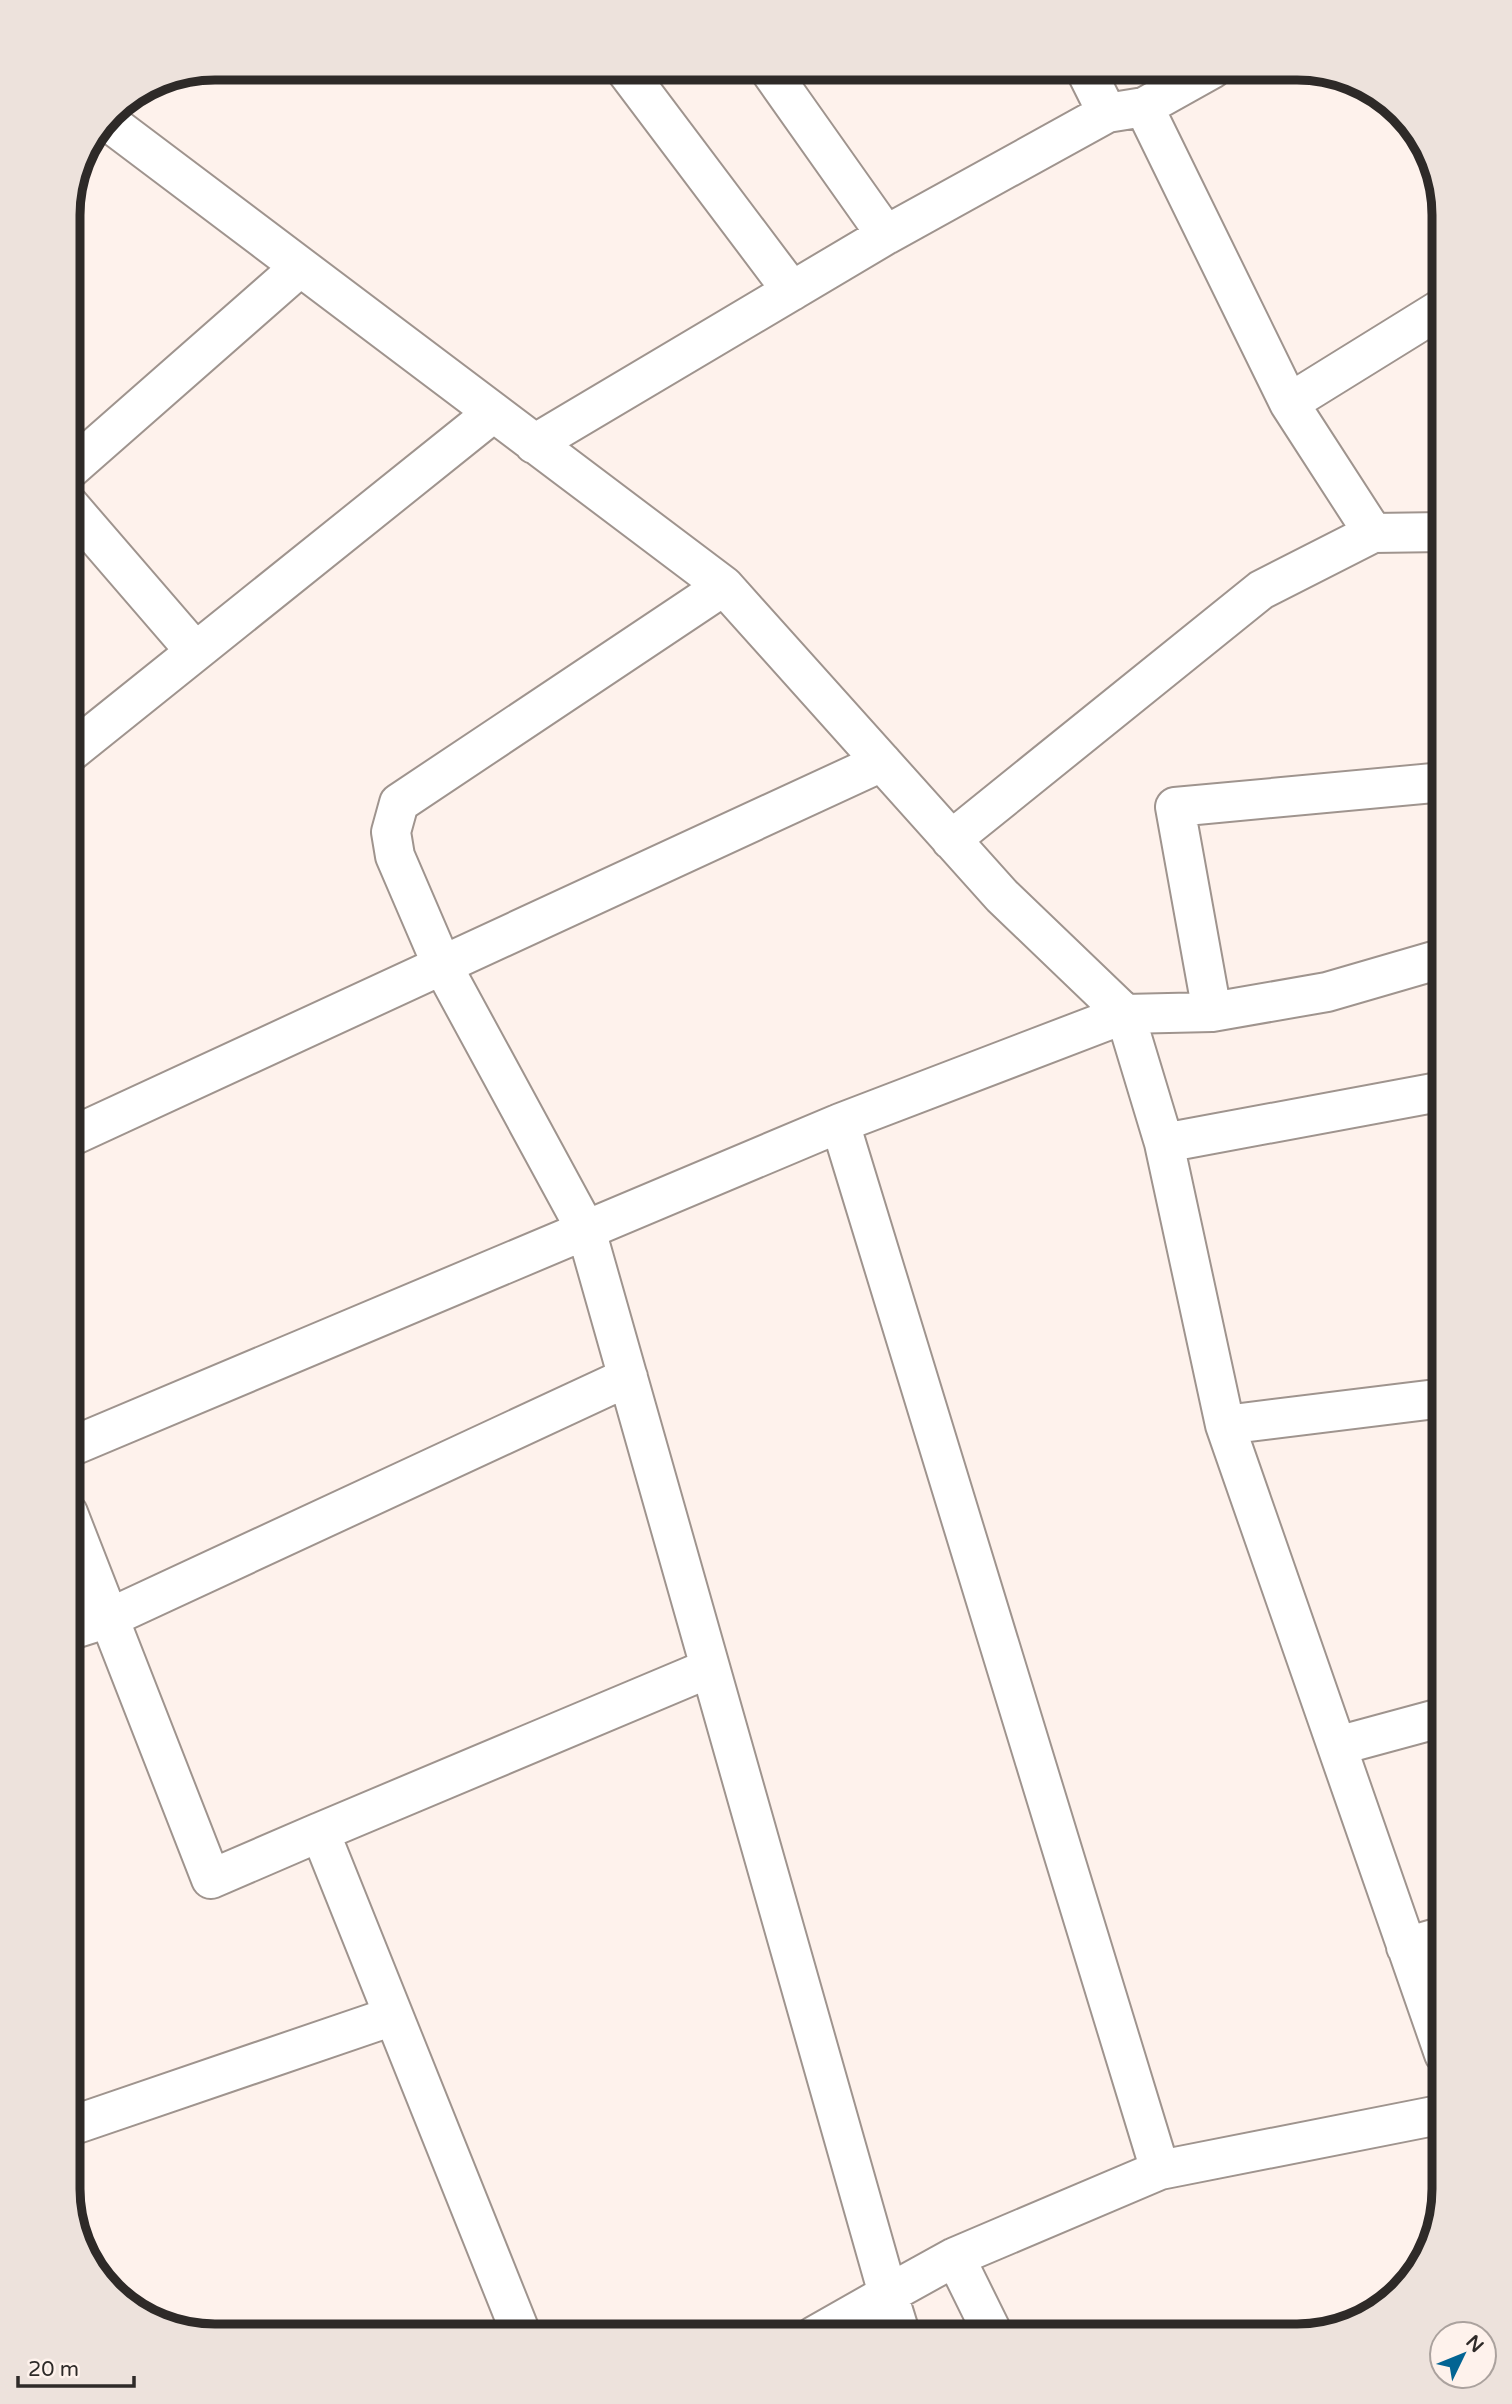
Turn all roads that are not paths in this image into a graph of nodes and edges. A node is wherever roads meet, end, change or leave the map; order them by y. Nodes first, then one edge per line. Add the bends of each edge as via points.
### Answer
1 (633, 80) edge
2 (777, 81) edge
3 (1091, 81) edge
4 (1191, 81) edge
5 (1144, 107) junction
6 (1107, 113) junction
7 (114, 126) edge
8 (886, 235) junction
9 (299, 268) junction
10 (792, 291) junction
11 (1432, 314) edge
12 (1289, 403) junction
13 (492, 413) junction
14 (534, 444) junction
15 (81, 459) edge
16 (81, 520) edge
17 (1432, 532) edge
18 (1373, 533) junction
19 (724, 586) junction
20 (195, 651) junction
21 (81, 744) edge
22 (882, 762) junction
23 (1432, 783) edge
24 (951, 840) junction
25 (1432, 961) edge
26 (441, 963) junction
27 (1212, 1012) junction
28 (1125, 1014) junction
29 (1432, 1093) edge
30 (840, 1123) junction
31 (81, 1132) edge
32 (1164, 1143) junction
33 (586, 1230) junction
34 (628, 1377) junction
35 (1432, 1399) edge
36 (1225, 1425) junction
37 (80, 1443) edge
38 (80, 1545) edge
39 (109, 1618) junction
40 (80, 1627) edge
41 (710, 1668) junction
42 (1432, 1720) edge
43 (1337, 1746) junction
44 (320, 1832) junction
45 (1432, 1939) edge
46 (1406, 1947) junction
47 (393, 2016) junction
48 (1432, 2020) edge
49 (1432, 2116) edge
50 (80, 2123) edge
51 (1160, 2170) junction
52 (955, 2257) junction
53 (888, 2294) junction
54 (517, 2323) edge
55 (836, 2324) edge
56 (897, 2324) edge
57 (988, 2324) edge

1 - 10 street
2 - 8 street
3 - 6 street
4 - 5 street
5 - 6 street
5 - 12 street
6 - 8 street
7 - 9 street
8 - 10 street
9 - 13 street
9 - 15 street
10 - 14 street
11 - 12 street
12 - 18 street
13 - 14 street
13 - 20 street
14 - 19 street
16 - 20 street
17 - 18 street
18 - 24 street via 1261,590
19 - 22 street
19 - 26 street via 399,803 391,832 395,856
20 - 21 street
22 - 24 street
22 - 26 street
23 - 27 street via 1175,807
24 - 28 street via 1002,896
25 - 27 street via 1327,992
26 - 31 street
26 - 33 street
27 - 28 street
28 - 30 street
28 - 32 street
29 - 32 street
30 - 33 street
30 - 51 street
32 - 36 street
33 - 34 street
33 - 37 street
34 - 39 street
34 - 41 street
35 - 36 street
36 - 43 street
38 - 39 street
39 - 40 street
39 - 44 street via 211,1879
41 - 44 street
41 - 53 street
42 - 43 street
43 - 46 street
44 - 47 street
45 - 46 street
46 - 48 street
47 - 50 street
47 - 54 street
49 - 51 street
51 - 52 street
52 - 53 street
52 - 57 street
53 - 55 street
53 - 56 street

